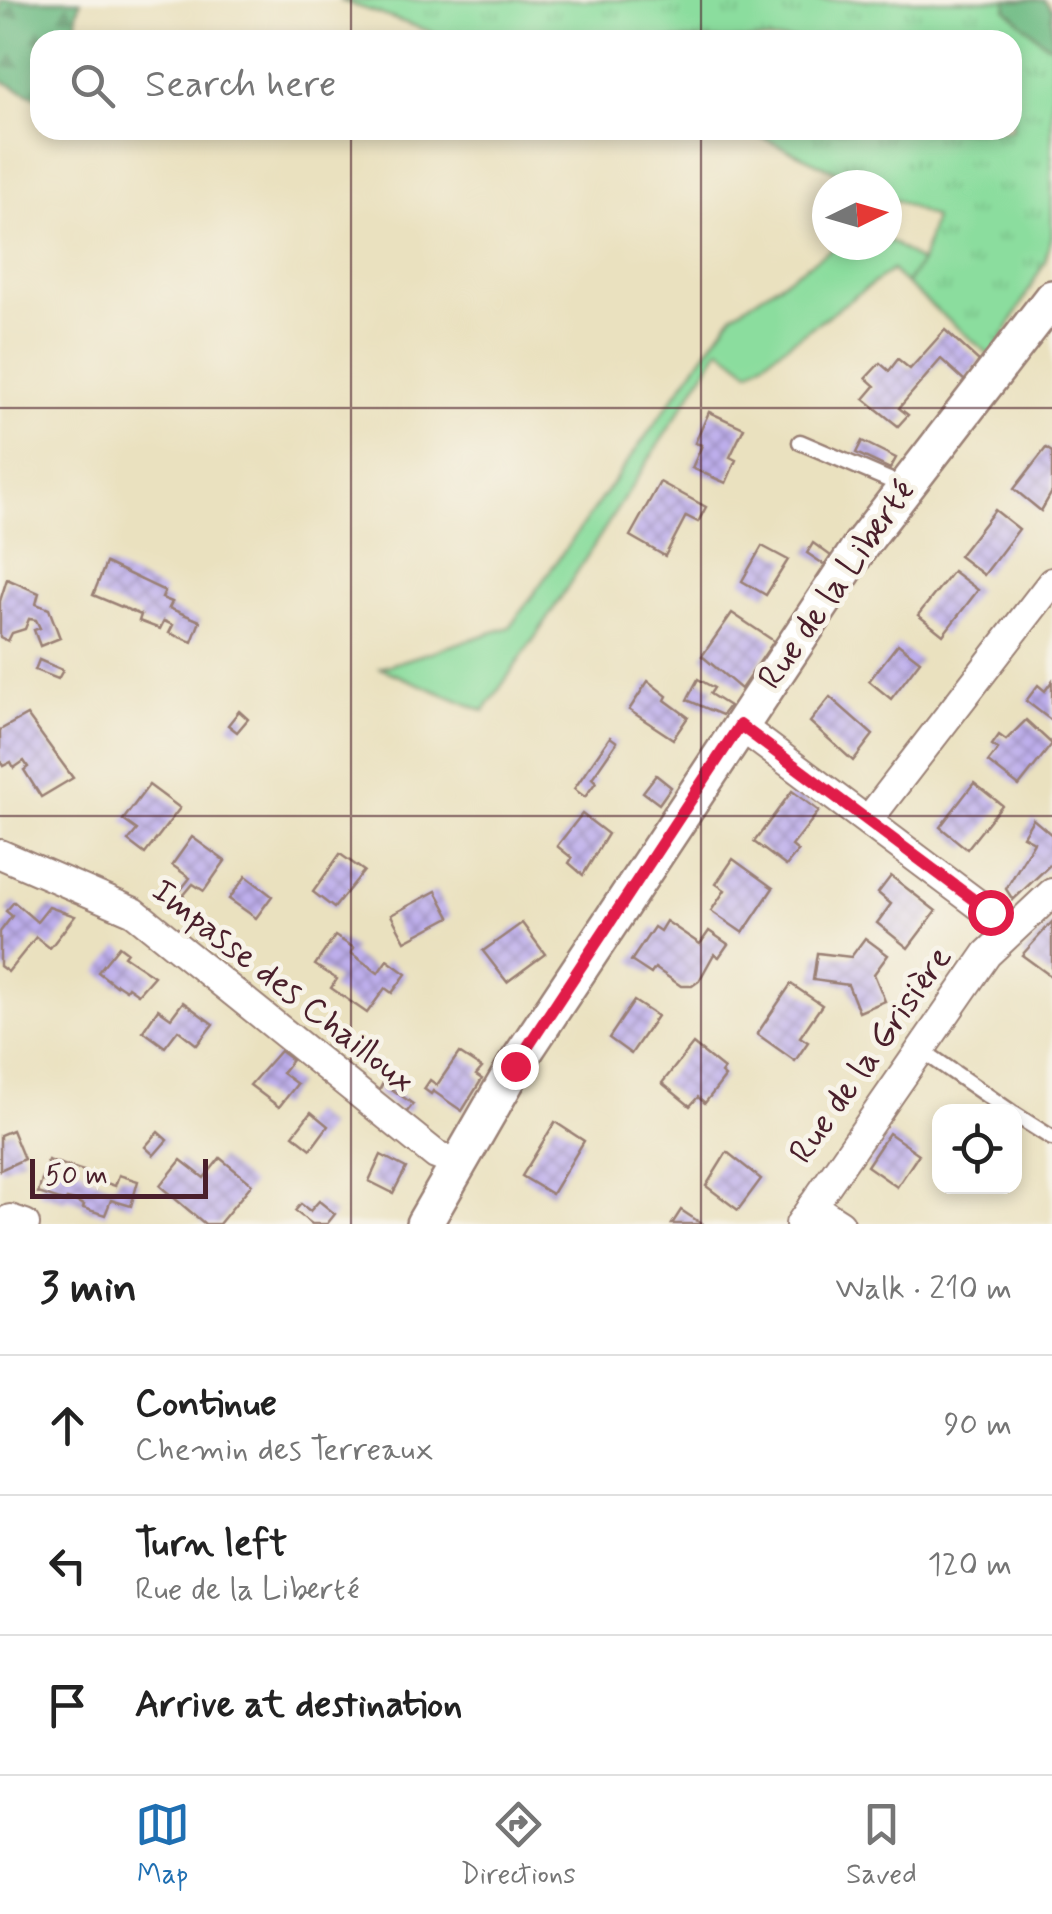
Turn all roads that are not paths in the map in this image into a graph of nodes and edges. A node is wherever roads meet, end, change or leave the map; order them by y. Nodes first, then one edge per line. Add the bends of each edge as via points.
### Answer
1 (1049, 305) edge
2 (800, 442) dead end
3 (904, 486) junction
4 (1052, 582) edge
5 (740, 725) junction
6 (870, 820) junction
7 (0, 854) edge
8 (1052, 893) edge
9 (1012, 929) junction
10 (920, 1049) junction
11 (1000, 1104) edge
12 (1022, 1119) edge
13 (1052, 1138) edge
14 (459, 1164) junction
15 (806, 1215) edge
16 (3, 1224) edge
17 (25, 1224) edge
18 (424, 1224) edge
19 (840, 1224) edge

1 - 3 street, Rue de la Liberté
2 - 3 lane
3 - 5 street, Rue de la Liberté
4 - 6 street
5 - 6 street
5 - 14 street, Rue de la Liberté via 515,1066
6 - 9 street
7 - 14 street, Impasse des Chailloux via 134,912 436,1155
8 - 9 street, Rue de la Grisière
9 - 10 street, Rue de la Grisière
10 - 11 lane
10 - 15 street, Rue de la Grisière
12 - 13 lane
14 - 18 street, Rue de la Liberté
15 - 19 street
16 - 17 street

